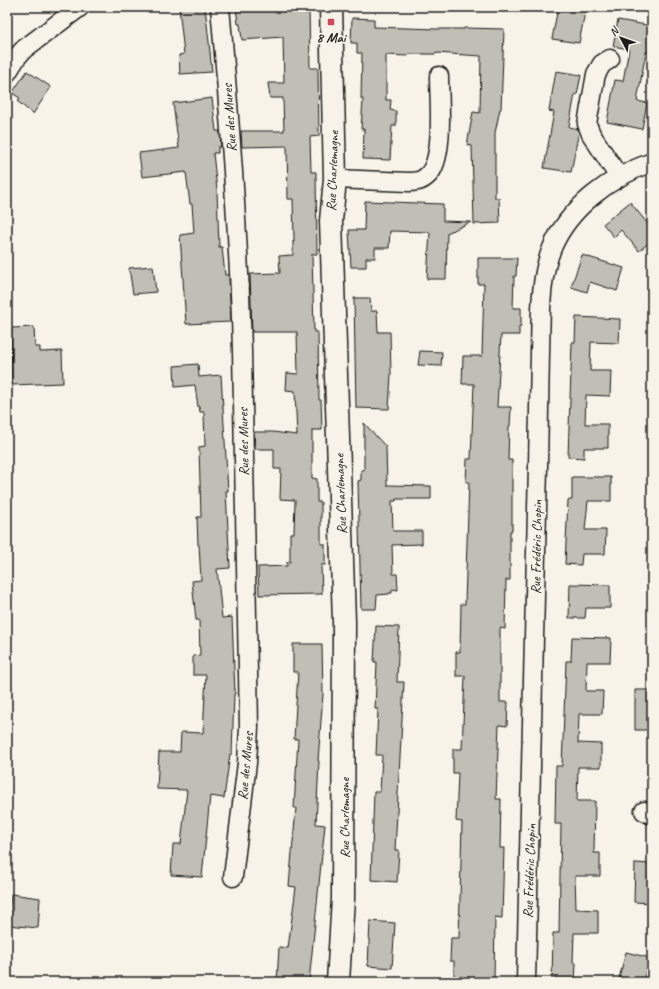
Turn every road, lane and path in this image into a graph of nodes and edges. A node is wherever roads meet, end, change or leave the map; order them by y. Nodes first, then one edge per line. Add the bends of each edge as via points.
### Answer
1 (80, 7) edge
2 (220, 7) edge
3 (331, 7) edge
4 (610, 59) dead end
5 (7, 73) edge
6 (439, 76) dead end
7 (652, 162) edge
8 (619, 178) junction
9 (335, 179) junction
10 (233, 877) dead end
11 (338, 982) edge
12 (526, 982) edge

1 - 5 street via 24,49
2 - 10 street, Rue des Mures via 242,350 248,711 247,763
3 - 9 street, Rue Charlemagne
4 - 8 street via 602,64 596,74 587,124
6 - 9 street via 439,148 435,165 429,175 420,182
7 - 8 street, Rue Frédéric Chopin
8 - 12 street, Rue Frédéric Chopin via 589,199 565,226 552,247 543,283
9 - 11 street, Rue Charlemagne via 331,221 344,622 344,898

